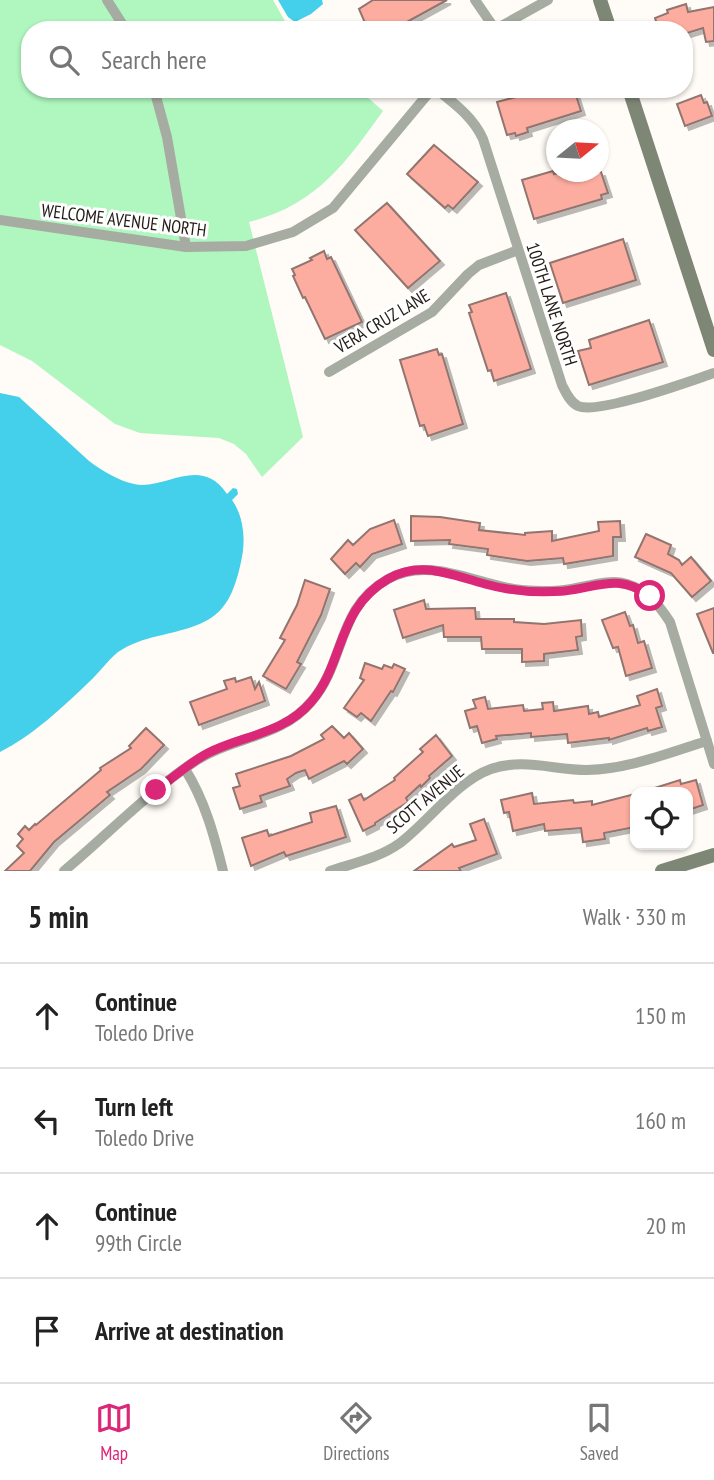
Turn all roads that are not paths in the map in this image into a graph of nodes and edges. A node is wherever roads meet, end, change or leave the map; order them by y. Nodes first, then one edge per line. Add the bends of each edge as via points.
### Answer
1 (107, 0) edge
2 (475, 0) edge
3 (548, 0) edge
4 (600, 0) edge
5 (120, 21) edge
6 (489, 21) edge
7 (509, 21) edge
8 (607, 21) edge
9 (156, 98) edge
10 (426, 98) edge
11 (446, 98) edge
12 (632, 98) edge
13 (0, 220) edge
14 (186, 247) junction
15 (518, 250) junction
16 (714, 350) edge
17 (328, 372) dead end
18 (714, 373) edge
19 (707, 741) junction
20 (714, 764) edge
21 (185, 769) junction
22 (714, 855) edge
23 (64, 871) edge
24 (223, 871) edge
25 (330, 871) edge
26 (663, 871) edge

1 - 5 street
2 - 6 street
3 - 7 street
4 - 8 street
9 - 14 street
10 - 14 street, WELCOME AVENUE NORTH via 333,208 293,232 246,246
11 - 15 street, 100TH LANE NORTH via 478,128
12 - 16 street
13 - 14 street, WELCOME AVENUE NORTH
15 - 17 street, VERA CRUZ LANE via 479,265 432,312
15 - 18 street, 100TH LANE NORTH via 562,385 578,406 594,408 653,394
19 - 20 street
19 - 21 street via 670,622 639,589 613,582 565,590 524,590 435,569 391,577 361,600 320,690 300,713 273,730 214,750
19 - 25 street, SCOTT AVENUE via 604,769 513,764 491,769 465,784 398,844
21 - 23 street
21 - 24 street via 212,828
22 - 26 street

